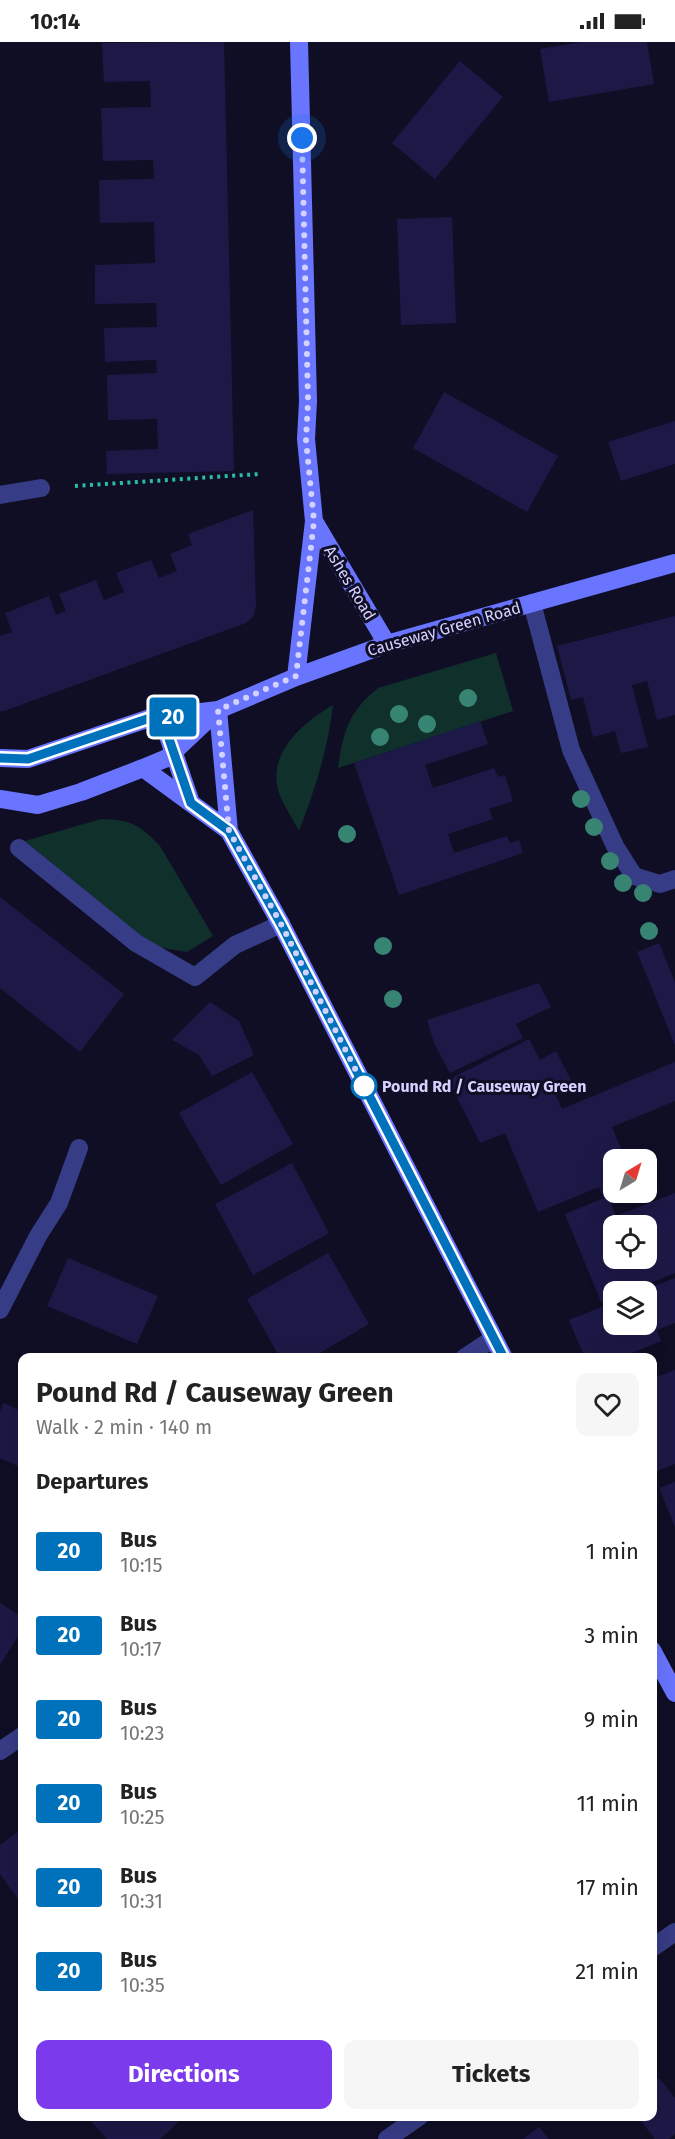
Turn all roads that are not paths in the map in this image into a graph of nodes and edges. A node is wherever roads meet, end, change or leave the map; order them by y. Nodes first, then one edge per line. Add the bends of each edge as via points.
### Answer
1 (299, 42) edge
2 (41, 488) road end
3 (0, 495) edge
4 (314, 521) junction
5 (675, 563) edge
6 (532, 603) junction
7 (387, 644) junction
8 (296, 676) junction
9 (218, 710) junction
10 (174, 715) junction
11 (173, 752) junction
12 (0, 758) edge
13 (143, 768) junction
14 (0, 799) edge
15 (191, 803) junction
16 (229, 831) junction
17 (19, 848) dead end
18 (675, 879) edge
19 (281, 924) junction
20 (79, 1148) dead end
21 (0, 1310) edge
22 (494, 1338) junction
23 (472, 1353) edge
24 (502, 1353) edge
25 (657, 1659) edge
26 (675, 1693) edge
27 (18, 1739) edge
28 (0, 1751) edge
29 (675, 1932) edge
30 (657, 1945) edge
31 (413, 2121) edge
32 (387, 2139) edge

1 - 4 street, Ashes Road via 306,440
2 - 3 street
4 - 7 street, Ashes Road
4 - 8 street, Ashes Road
5 - 6 street, Causeway Green Road
6 - 7 street, Causeway Green Road
6 - 18 street via 571,750 615,846 634,876 660,884
7 - 8 street, Causeway Green Road
8 - 9 street, Causeway Green Road
9 - 10 street, Causeway Green Road
9 - 11 street, Causeway Green Road
9 - 16 street
10 - 11 street via 166,730
10 - 12 street, Causeway Green Road via 150,718 28,759
11 - 13 street, Causeway Green Road
11 - 15 street
13 - 14 street, Causeway Green Road via 38,805
13 - 15 street
15 - 16 street
16 - 19 street
17 - 19 street via 136,943 195,977 235,945
19 - 22 street
20 - 21 street via 59,1203
22 - 23 street
22 - 24 street
25 - 26 street
27 - 28 street
29 - 30 street
31 - 32 street

